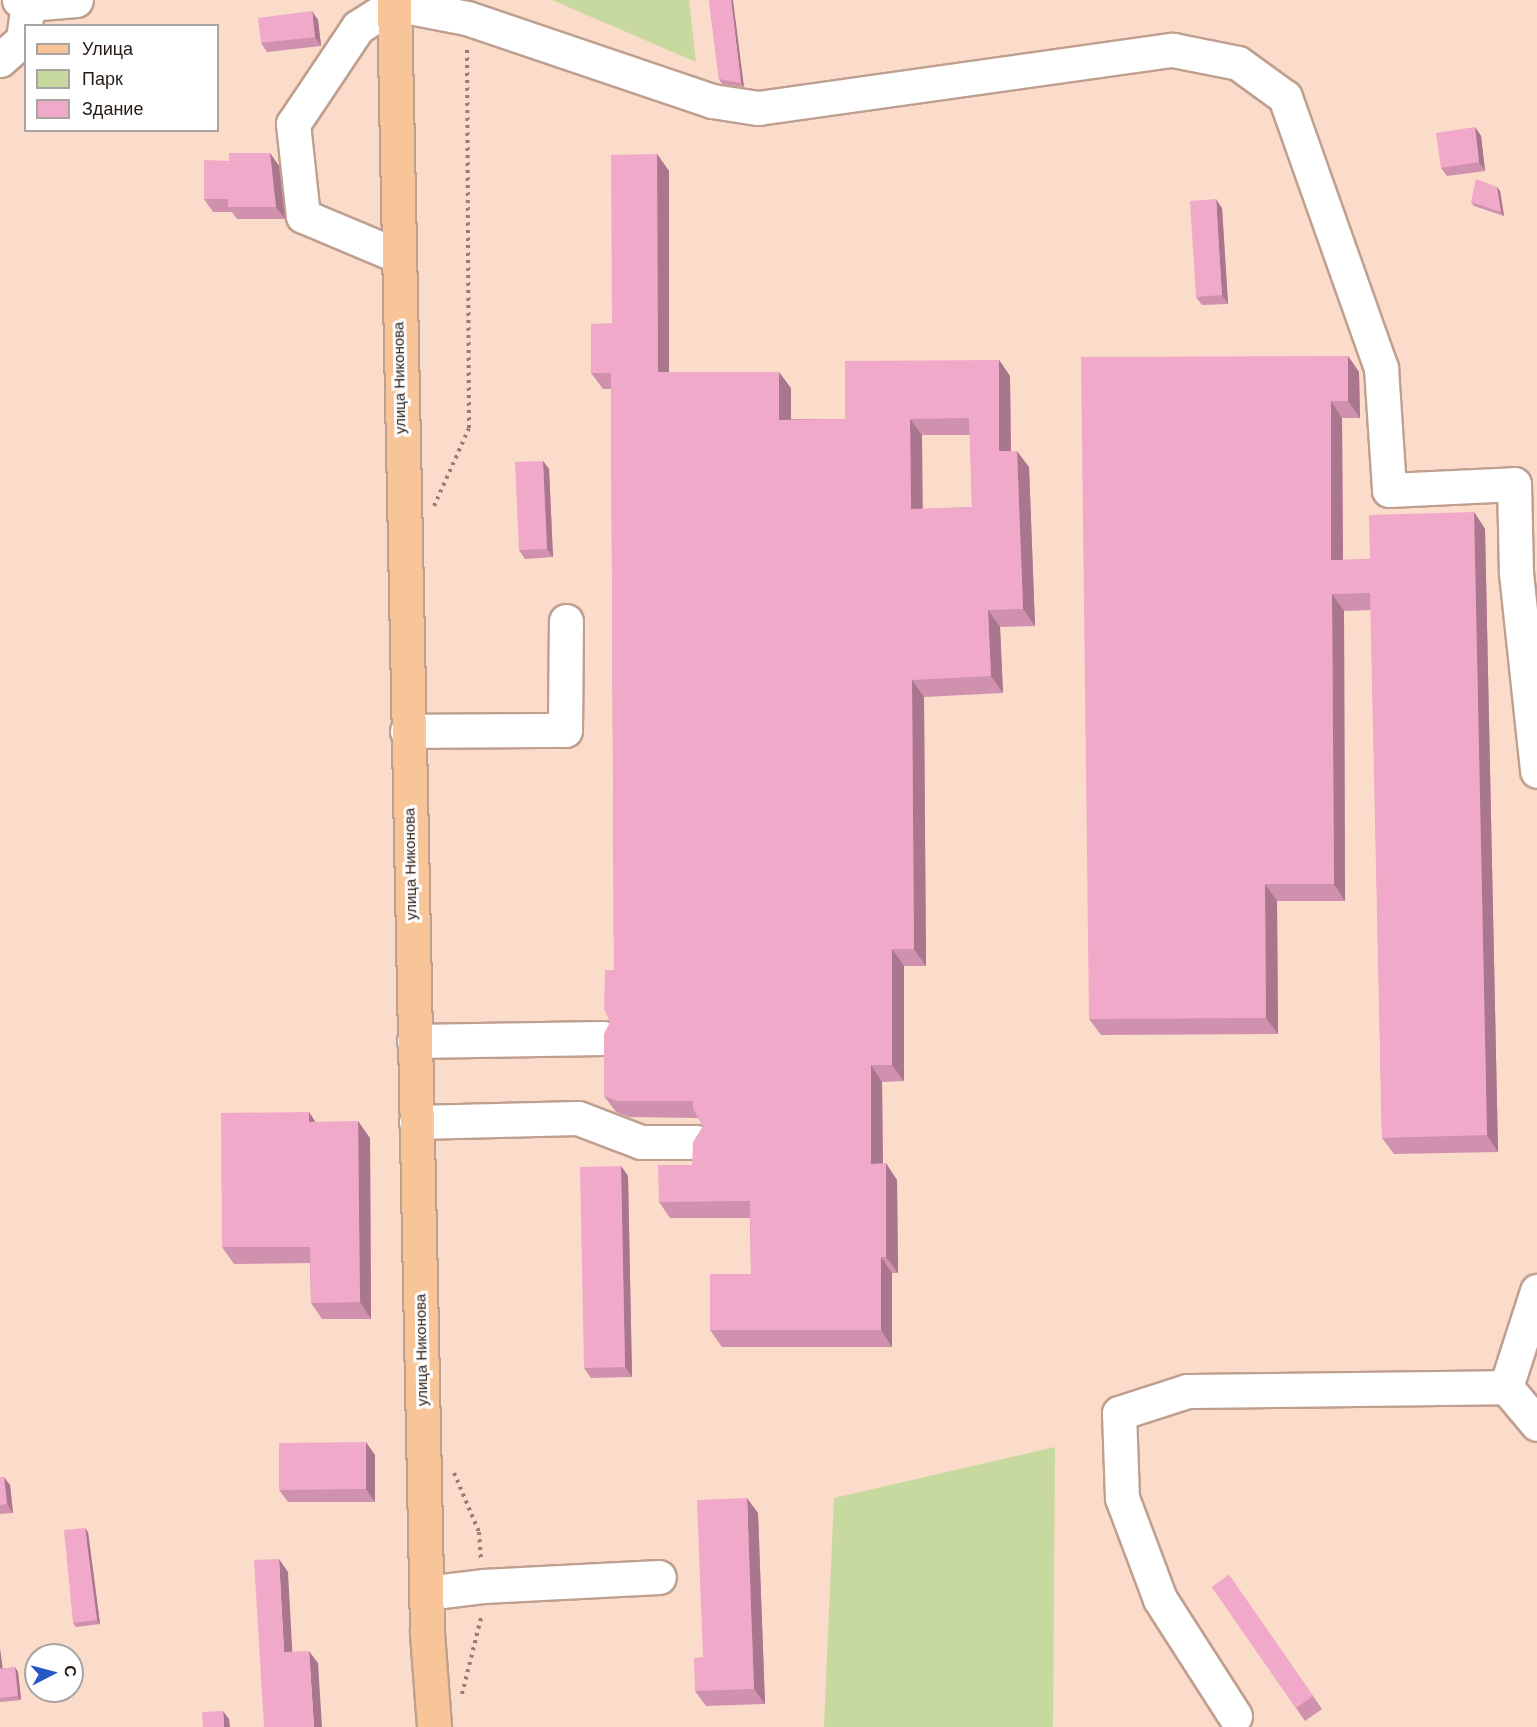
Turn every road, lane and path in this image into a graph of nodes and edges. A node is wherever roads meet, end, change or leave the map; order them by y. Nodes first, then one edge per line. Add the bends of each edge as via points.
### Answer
1 (76, 0) edge
2 (23, 2) edge
3 (394, 2) edge
4 (467, 18) junction
5 (0, 60) edge
6 (396, 255) junction
7 (430, 513) dead end
8 (566, 621) dead end
9 (407, 731) junction
10 (1537, 771) edge
11 (603, 1038) edge
12 (414, 1041) junction
13 (416, 1122) junction
14 (696, 1142) edge
15 (1537, 1291) edge
16 (1506, 1388) junction
17 (1537, 1424) edge
18 (453, 1471) dead end
19 (659, 1577) dead end
20 (483, 1586) junction
21 (426, 1593) junction
22 (459, 1704) dead end
23 (1235, 1716) dead end
24 (434, 1727) edge

1 - 2 street
2 - 5 street via 23,39
3 - 4 street
3 - 6 main road, улица Никонова
3 - 6 street via 358,27 293,124 303,216
4 - 7 path via 469,428
4 - 10 street via 712,100 758,108 1173,50 1238,63 1285,96 1381,368 1389,489 1514,484 1516,573
6 - 9 main road, улица Никонова
8 - 9 street via 565,730
9 - 12 main road, улица Никонова
11 - 12 street
12 - 13 main road, улица Никонова
13 - 14 street via 579,1118 641,1142
13 - 21 main road, улица Никонова
15 - 16 street
16 - 17 street
16 - 23 street via 1187,1390 1119,1413 1122,1498 1160,1599
18 - 20 path via 479,1532
19 - 20 street
20 - 21 street
20 - 22 path via 485,1603
21 - 24 main road, улица Никонова

